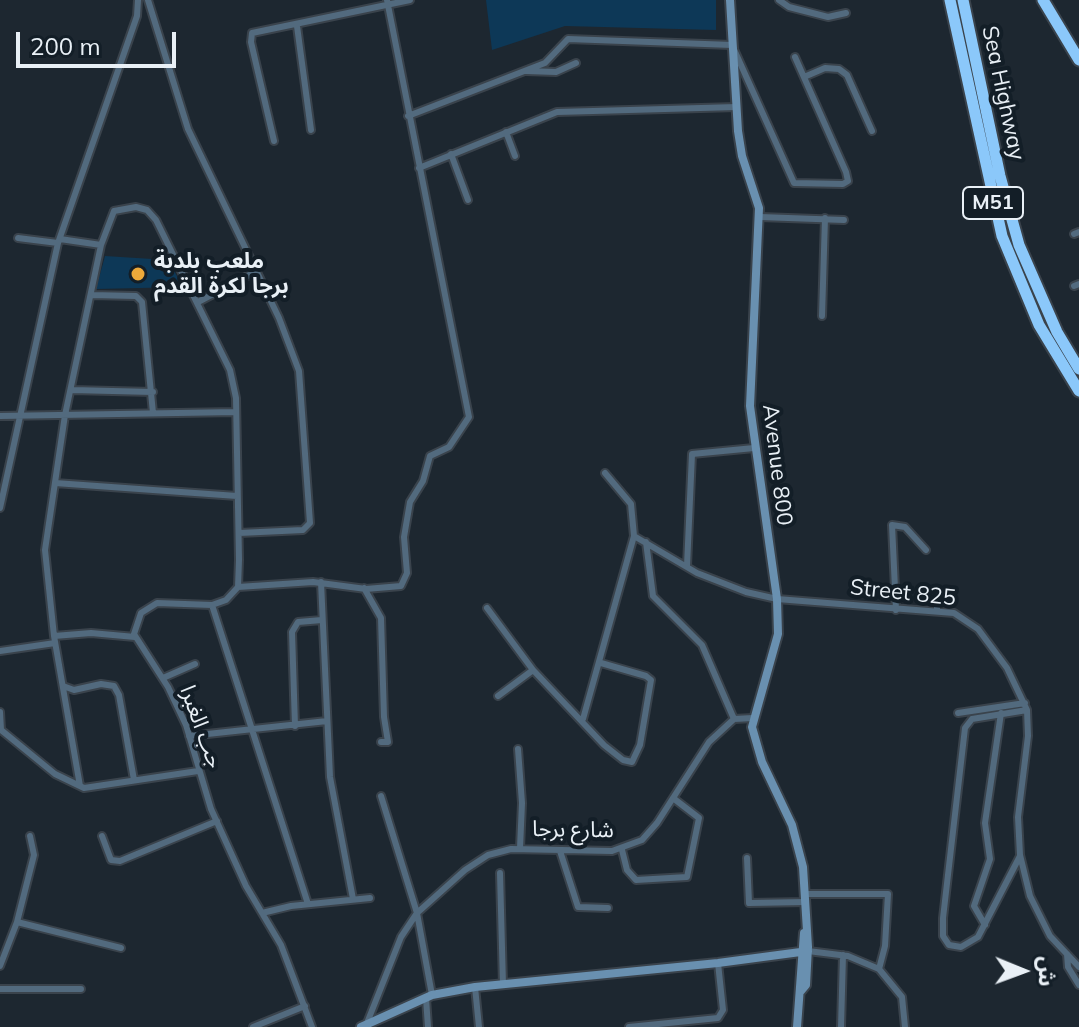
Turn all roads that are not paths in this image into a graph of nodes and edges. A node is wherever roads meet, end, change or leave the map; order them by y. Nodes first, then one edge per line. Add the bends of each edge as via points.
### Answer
1 (138, 0) edge
2 (148, 0) edge
3 (410, 0) edge
4 (730, 0) edge
5 (779, 0) edge
6 (950, 0) edge
7 (963, 0) edge
8 (1043, 0) edge
9 (388, 3) edge
10 (846, 13) dead end
11 (137, 16) junction
12 (154, 16) junction
13 (297, 26) junction
14 (732, 45) junction
15 (795, 57) dead end
16 (1079, 60) edge
17 (576, 63) dead end
18 (522, 71) junction
19 (804, 77) junction
20 (753, 96) junction
21 (736, 103) junction
22 (408, 116) junction
23 (311, 130) dead end
24 (872, 131) dead end
25 (506, 132) junction
26 (274, 141) dead end
27 (451, 154) junction
28 (515, 156) dead end
29 (419, 168) junction
30 (468, 200) dead end
31 (760, 217) junction
32 (825, 218) junction
33 (844, 220) dead end
34 (18, 238) dead end
35 (59, 241) junction
36 (101, 245) junction
37 (257, 271) junction
38 (91, 295) junction
39 (198, 302) junction
40 (822, 316) dead end
41 (1079, 369) edge
42 (72, 390) junction
43 (1079, 391) edge
44 (153, 392) junction
45 (236, 412) junction
46 (153, 413) junction
47 (22, 415) junction
48 (65, 415) junction
49 (0, 416) edge
50 (754, 448) junction
51 (605, 473) dead end
52 (55, 483) junction
53 (237, 496) junction
54 (0, 508) edge
55 (239, 533) junction
56 (634, 536) junction
57 (646, 542) junction
58 (926, 550) dead end
59 (687, 566) junction
60 (321, 582) junction
61 (238, 587) junction
62 (364, 588) junction
63 (937, 594) dead end
64 (777, 599) junction
65 (212, 605) junction
66 (487, 608) dead end
67 (896, 610) junction
68 (937, 611) junction
69 (322, 620) junction
70 (135, 637) junction
71 (55, 640) junction
72 (0, 651) edge
73 (601, 663) junction
74 (195, 664) dead end
75 (533, 670) junction
76 (163, 678) junction
77 (63, 686) junction
78 (498, 696) dead end
79 (1026, 706) junction
80 (0, 712) edge
81 (958, 713) dead end
82 (1001, 713) junction
83 (753, 718) junction
84 (583, 719) junction
85 (734, 719) junction
86 (327, 721) junction
87 (295, 726) junction
88 (1, 729) edge
89 (253, 730) junction
90 (189, 736) junction
91 (381, 742) dead end
92 (518, 749) dead end
93 (198, 771) junction
94 (134, 780) junction
95 (80, 786) junction
96 (381, 796) dead end
97 (673, 798) junction
98 (217, 821) junction
99 (30, 836) dead end
100 (102, 836) dead end
101 (520, 848) junction
102 (622, 850) junction
103 (560, 851) junction
104 (1020, 855) junction
105 (747, 858) dead end
106 (500, 873) dead end
107 (370, 898) dead end
108 (806, 898) junction
109 (353, 899) junction
110 (308, 904) junction
111 (608, 908) dead end
112 (262, 913) junction
113 (417, 913) junction
114 (17, 922) junction
115 (985, 925) junction
116 (121, 948) dead end
117 (807, 954) junction
118 (1067, 954) junction
119 (843, 955) junction
120 (718, 963) junction
121 (0, 966) edge
122 (1079, 967) edge
123 (879, 969) junction
124 (503, 985) junction
125 (1079, 985) edge
126 (475, 987) junction
127 (0, 989) edge
128 (81, 989) dead end
129 (429, 997) junction
130 (305, 1006) junction
131 (364, 1025) edge
132 (253, 1027) edge
133 (312, 1027) edge
134 (428, 1027) edge
135 (479, 1027) edge
136 (629, 1027) edge
137 (797, 1027) edge
138 (841, 1027) edge
139 (905, 1027) edge

1 - 11 street
2 - 12 street
3 - 9 street
4 - 14 main road, Avenue 800
5 - 10 street via 828,17
6 - 43 highway, Sea Highway / M51 via 1002,236 1032,312
7 - 41 highway, Sea Highway / M51 via 1019,245
8 - 16 highway
9 - 13 street
9 - 22 street
11 - 12 street
11 - 35 street
12 - 37 street via 188,129
13 - 23 street
13 - 26 street via 256,30 250,37
14 - 18 street via 568,39 548,61
14 - 20 street
14 - 21 main road, Avenue 800
15 - 19 street
17 - 18 street via 556,72
18 - 22 street
19 - 20 street via 846,172 848,181 843,184 794,183
19 - 24 street via 832,67 847,75
20 - 21 street
21 - 25 street via 557,112
21 - 31 main road, Avenue 800 via 742,156
22 - 29 street
25 - 27 street
25 - 28 street
27 - 29 street
27 - 30 street
29 - 62 street via 469,416 449,447 430,456 410,502 405,583 392,589
31 - 32 street
31 - 50 main road, Avenue 800 via 750,406
32 - 33 street
32 - 40 street
34 - 35 street
35 - 36 street
35 - 47 street
36 - 38 street
36 - 39 street via 114,211 129,206 147,210
37 - 39 street
37 - 55 street via 298,366 310,523 303,530
38 - 42 street
38 - 44 street via 141,300
39 - 45 street via 230,370
42 - 44 street
42 - 48 street
44 - 46 street
45 - 46 street
45 - 53 street
46 - 48 street
47 - 48 street
47 - 49 street
47 - 54 street
48 - 52 street
50 - 59 street via 692,454
50 - 64 main road, Avenue 800
51 - 56 street via 631,504
52 - 53 street
52 - 71 street via 45,562
53 - 55 street
55 - 61 street
56 - 57 street, Street 825
56 - 73 street
57 - 59 street, Street 825
57 - 85 street via 653,596 702,645
58 - 67 street via 905,527 892,525
59 - 64 street, Street 825 via 746,592
60 - 61 street
60 - 62 street
60 - 69 street
61 - 65 street
62 - 91 street via 381,618 388,742
63 - 68 street
64 - 67 street, Street 825
64 - 83 main road, Avenue 800 via 778,634
65 - 70 street via 157,603 138,617
65 - 89 street
66 - 75 street
67 - 68 street, Street 825
68 - 79 street, Street 825 via 957,613 978,629
69 - 86 street
69 - 87 street via 298,622 292,632
70 - 71 street via 91,633
70 - 76 street, جب الغبرا
71 - 72 street
71 - 77 street
73 - 84 street
73 - 84 street via 651,680 635,759 619,758
74 - 76 street
75 - 78 street
75 - 84 street
76 - 90 street, جب الغبرا
77 - 94 street via 114,686
77 - 95 street
79 - 81 street
79 - 82 street
79 - 104 street, Street 825
80 - 88 street
82 - 115 street via 985,823 990,859 974,906
82 - 115 street via 970,720 965,728 943,936 949,945 961,947 975,941
83 - 85 street
83 - 108 main road, Avenue 800 via 762,762 796,839
85 - 97 street, شارع برجا via 717,731
86 - 87 street
86 - 109 street via 330,777
87 - 89 street
88 - 95 street via 55,774
89 - 90 street
89 - 110 street
90 - 93 street, جب الغبرا
92 - 101 street
93 - 94 street
93 - 98 street, جب الغبرا
94 - 95 street
96 - 113 street
97 - 102 street, شارع برجا via 650,832
97 - 102 street via 699,818 687,877 636,880
98 - 100 street via 120,861 111,860
98 - 112 street, جب الغبرا
99 - 114 street via 34,855
101 - 103 street, شارع برجا
101 - 113 street, شارع برجا via 488,855
102 - 103 street, شارع برجا
103 - 111 street via 578,907
104 - 115 street
104 - 118 street, Street 825 via 1038,918
105 - 108 street via 749,903
106 - 124 street
107 - 109 street
108 - 117 main road, Avenue 800
108 - 123 street via 888,894
109 - 110 street
110 - 112 street
112 - 130 street, جب الغبرا
113 - 129 street
113 - 131 street, شارع برجا via 395,949
114 - 116 street
114 - 121 street
117 - 119 street
117 - 120 main road
117 - 137 main road, Avenue 800
118 - 122 street, Street 825
118 - 125 street
119 - 123 street
119 - 138 street
120 - 124 main road
120 - 136 street via 723,1010 718,1018
123 - 139 street via 902,997
124 - 126 main road
126 - 129 main road
126 - 135 street
127 - 128 street
129 - 131 main road
129 - 134 street
130 - 132 street
130 - 133 street, جب الغبرا

